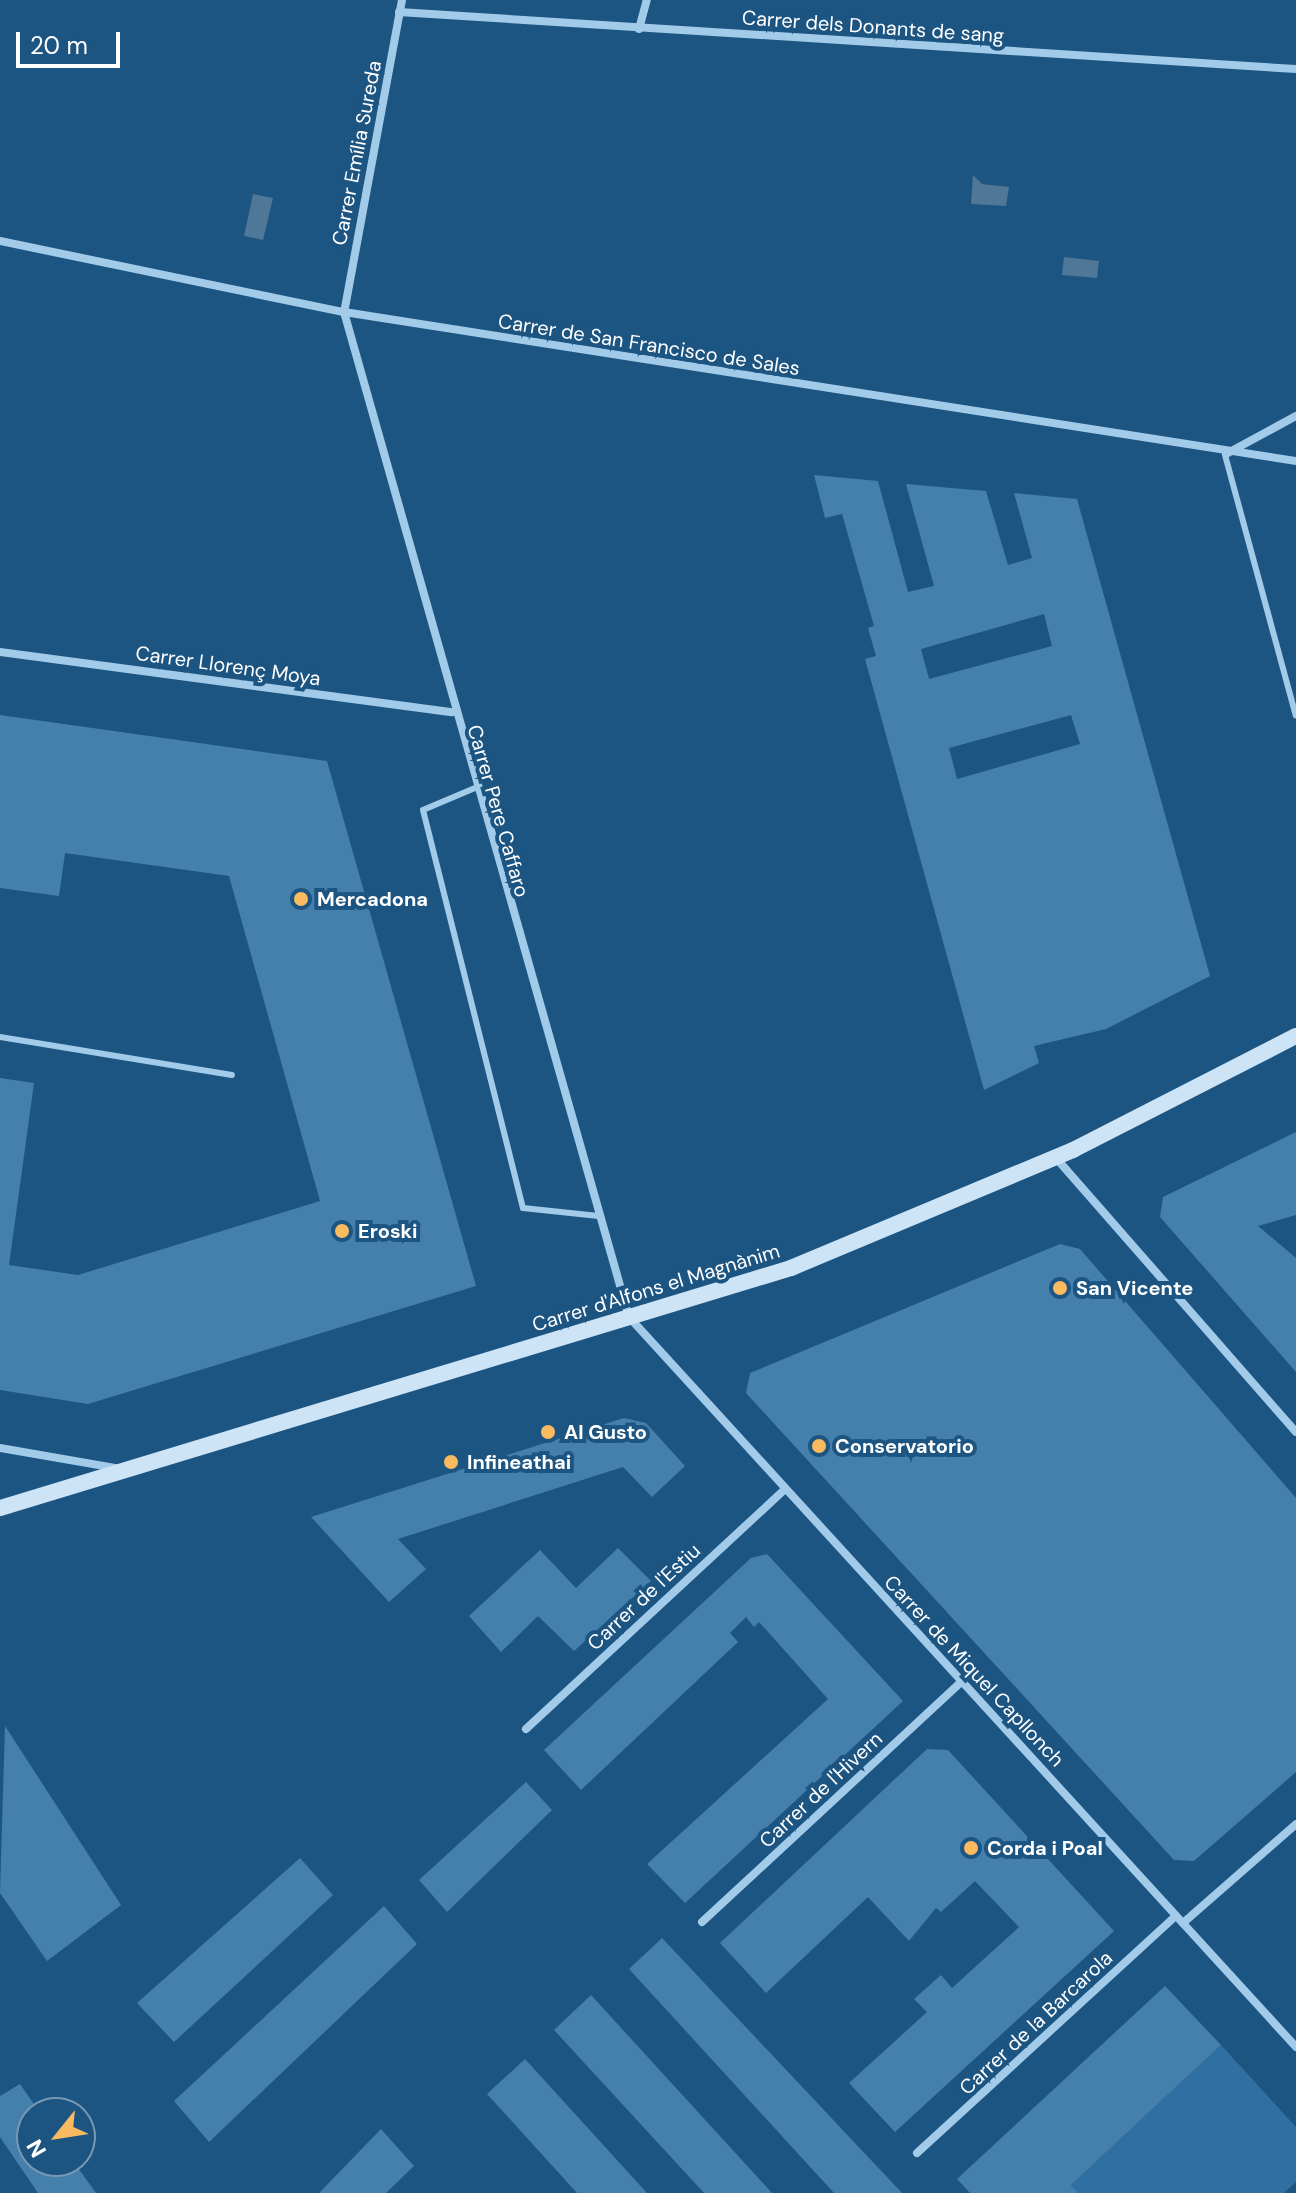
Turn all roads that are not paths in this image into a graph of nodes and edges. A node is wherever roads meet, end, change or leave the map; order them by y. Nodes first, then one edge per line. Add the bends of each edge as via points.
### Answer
1 (402, 0) edge
2 (647, 0) edge
3 (399, 12) junction
4 (639, 29) junction
5 (1296, 69) edge
6 (0, 241) edge
7 (344, 312) junction
8 (1296, 416) edge
9 (1225, 455) junction
10 (1296, 461) edge
11 (0, 652) edge
12 (452, 712) junction
13 (1296, 716) edge
14 (475, 788) junction
15 (1296, 1036) edge
16 (0, 1037) edge
17 (232, 1075) dead end
18 (1056, 1157) junction
19 (599, 1216) junction
20 (629, 1317) junction
21 (1296, 1432) edge
22 (0, 1448) edge
23 (125, 1470) junction
24 (785, 1489) junction
25 (0, 1508) edge
26 (962, 1681) junction
27 (526, 1729) dead end
28 (1296, 1824) edge
29 (1179, 1919) junction
30 (702, 1922) dead end
31 (1296, 2047) edge
32 (917, 2153) dead end

1 - 3 street, Carrer Emília Sureda
2 - 4 street
3 - 4 street, Carrer dels Donants de sang
3 - 7 street, Carrer Emília Sureda
4 - 5 street, Carrer dels Donants de sang
6 - 7 street, Carrer de San Francisco de Sales
7 - 9 street, Carrer de San Francisco de Sales
7 - 12 street, Carrer Pere Caffaro
8 - 9 street
9 - 10 street, Carrer de San Francisco de Sales
9 - 13 lane
11 - 12 street, Carrer Llorenç Moya
12 - 14 street, Carrer Pere Caffaro
14 - 19 street, Carrer Pere Caffaro
14 - 19 lane via 423,810 523,1208
15 - 18 main road, Carrer d'Alfons el Magnànim
16 - 17 lane
18 - 20 main road, Carrer d'Alfons el Magnànim via 791,1268
18 - 21 street
19 - 20 street, Carrer Pere Caffaro
20 - 23 main road, Carrer d'Alfons el Magnànim
20 - 24 street, Carrer de Miquel Capllonch
22 - 23 street
23 - 25 main road, Carrer d'Alfons el Magnànim
24 - 26 street, Carrer de Miquel Capllonch
24 - 27 street, Carrer de l'Estiu
26 - 29 street, Carrer de Miquel Capllonch
26 - 30 street, Carrer de l'Hivern
28 - 29 street, Carrer de la Barcarola
29 - 31 street, Carrer de Miquel Capllonch
29 - 32 street, Carrer de la Barcarola

